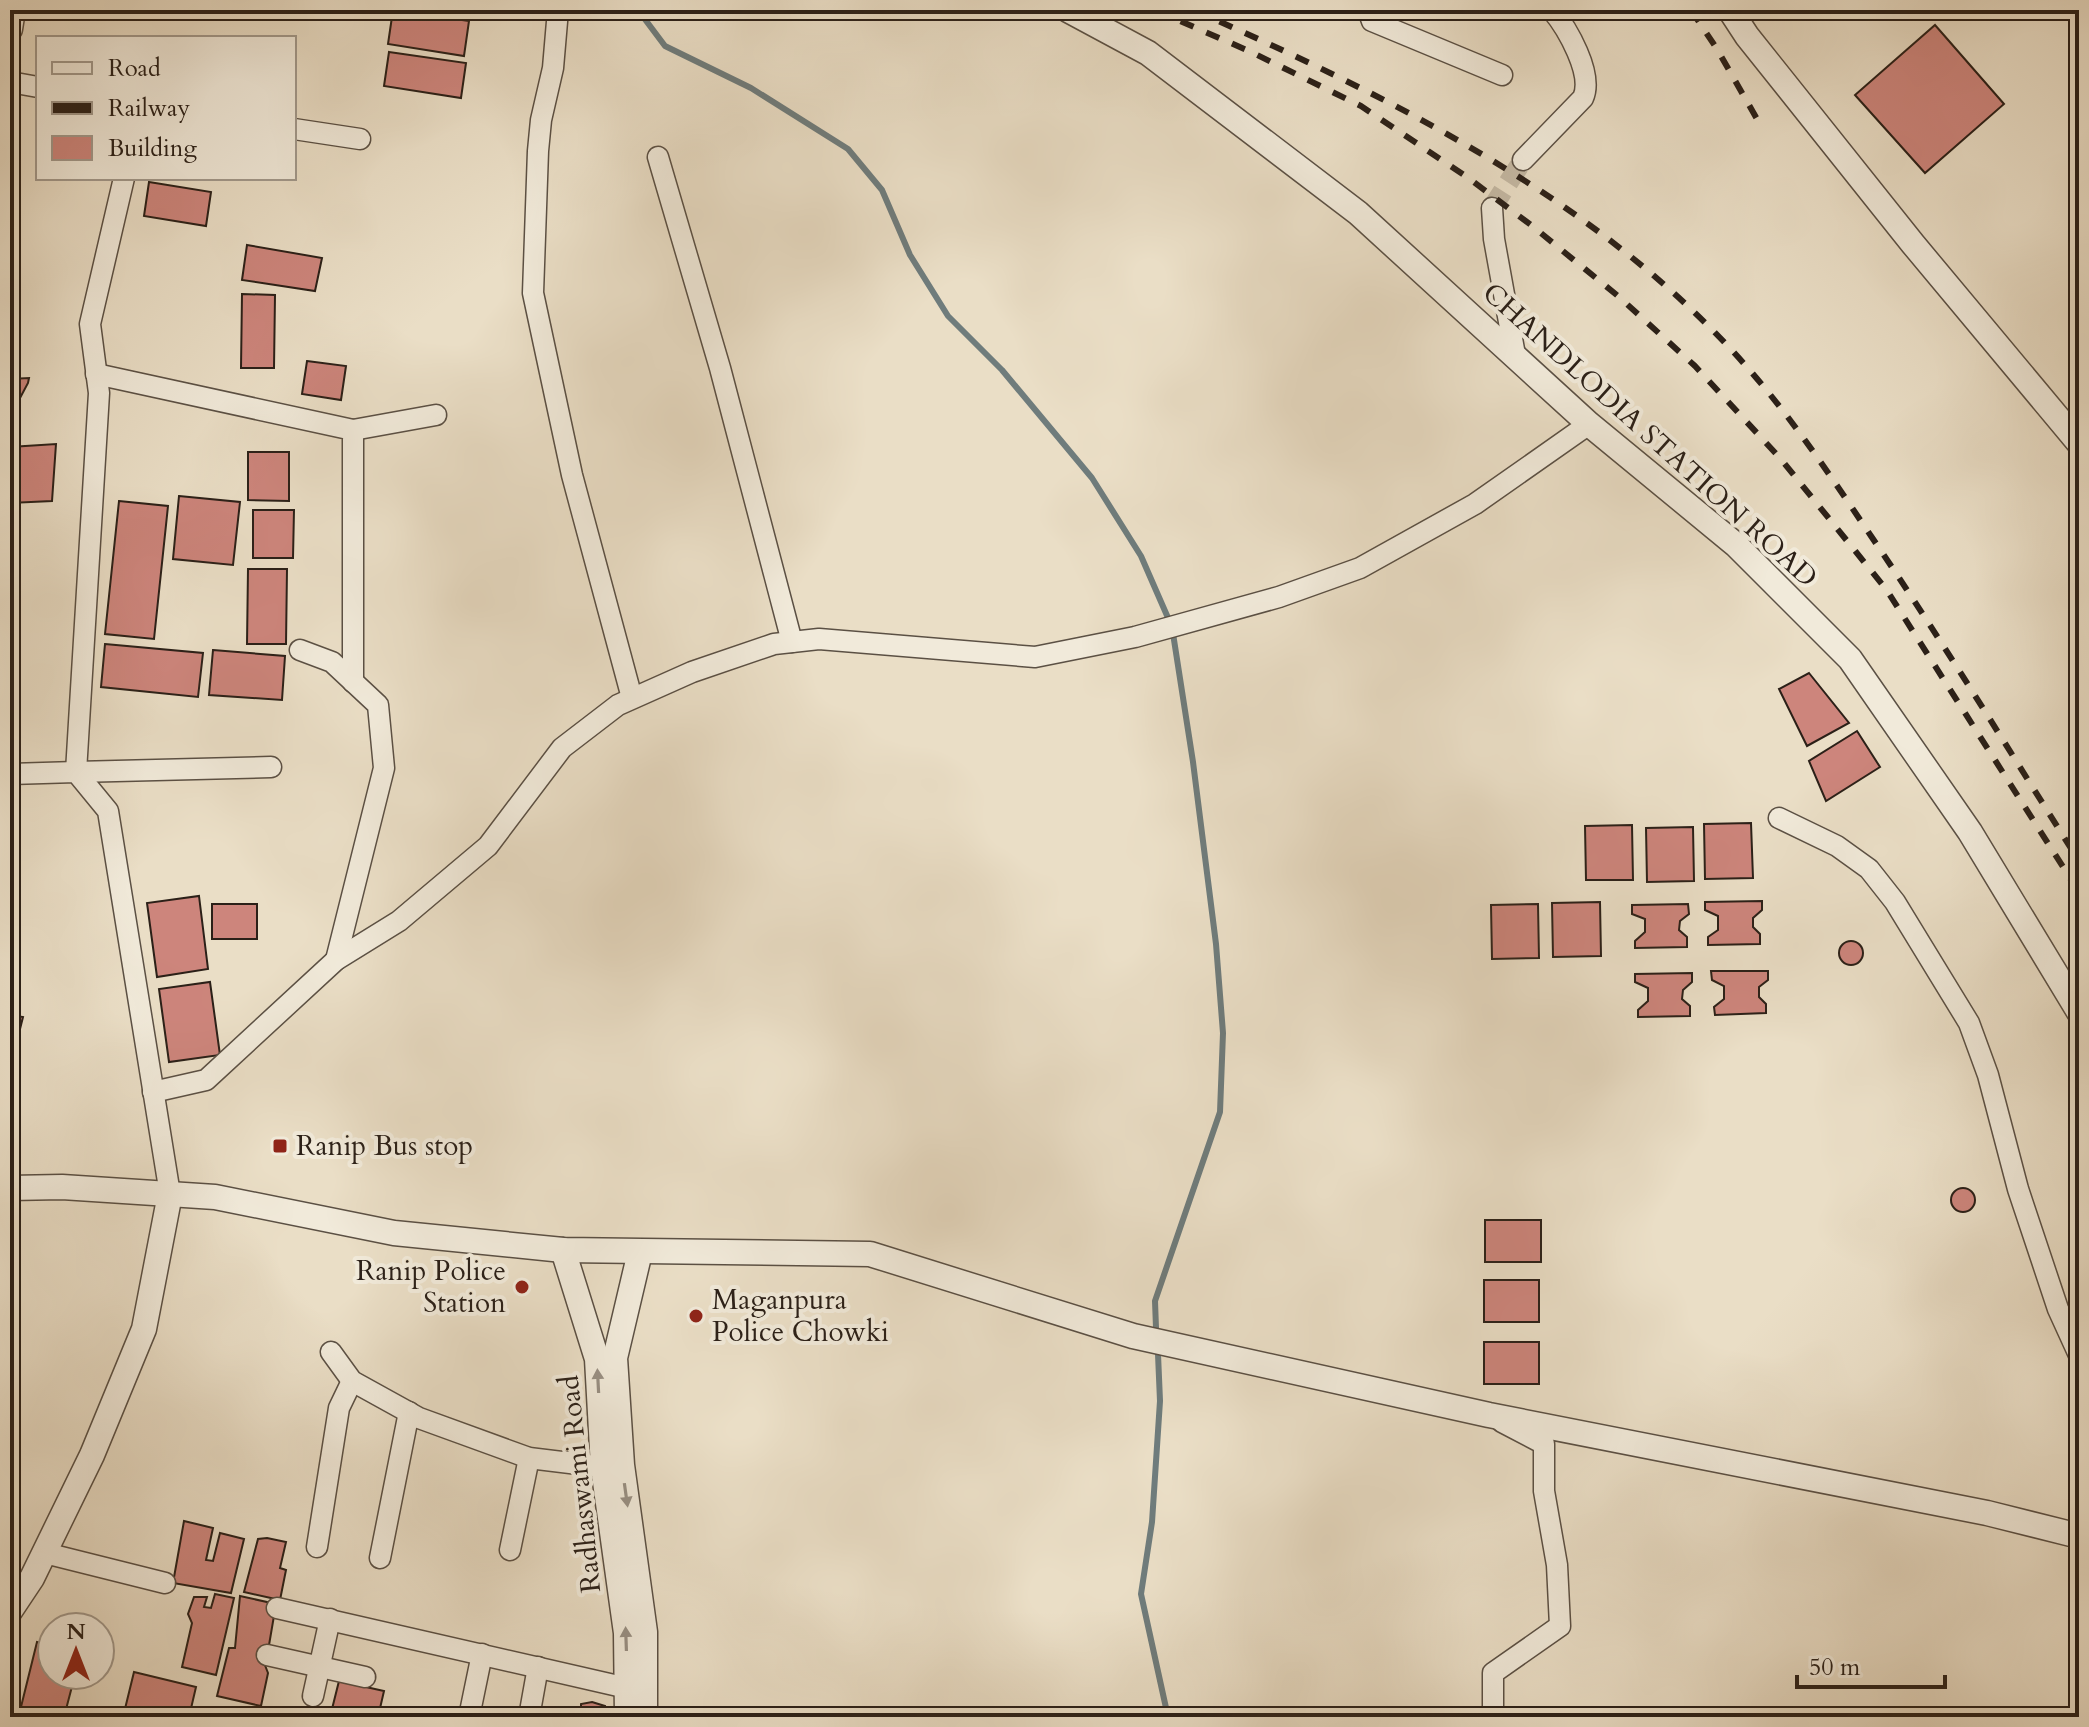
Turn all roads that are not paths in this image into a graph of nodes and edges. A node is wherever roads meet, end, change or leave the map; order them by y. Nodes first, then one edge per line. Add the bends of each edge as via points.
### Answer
1 (13, 10) edge
2 (558, 10) edge
3 (1068, 10) edge
4 (1368, 10) edge
5 (1552, 10) edge
6 (1730, 10) edge
7 (10, 29) edge
8 (1502, 75) dead end
9 (10, 82) edge
10 (36, 87) edge
11 (296, 129) edge
12 (360, 139) dead end
13 (658, 157) dead end
14 (1523, 160) tunnel mouth
15 (124, 180) edge
16 (1492, 208) tunnel mouth
17 (1515, 355) junction
18 (96, 374) junction
19 (436, 415) dead end
20 (1589, 424) junction
21 (353, 430) junction
22 (2079, 443) edge
23 (792, 642) junction
24 (300, 650) dead end
25 (353, 682) junction
26 (632, 698) junction
27 (271, 767) dead end
28 (76, 772) junction
29 (10, 774) edge
30 (1779, 818) dead end
31 (336, 960) junction
32 (2079, 1012) edge
33 (153, 1092) junction
34 (10, 1188) edge
35 (170, 1194) junction
36 (563, 1250) junction
37 (640, 1252) junction
38 (331, 1352) dead end
39 (2079, 1355) edge
40 (352, 1381) junction
41 (409, 1412) junction
42 (1489, 1415) junction
43 (529, 1458) junction
44 (603, 1467) junction
45 (2079, 1536) edge
46 (317, 1547) dead end
47 (510, 1550) dead end
48 (45, 1553) junction
49 (380, 1558) dead end
50 (165, 1583) dead end
51 (277, 1608) dead end
52 (10, 1611) edge
53 (330, 1619) junction
54 (482, 1654) junction
55 (267, 1655) dead end
56 (320, 1667) junction
57 (538, 1667) junction
58 (365, 1677) dead end
59 (627, 1688) junction
60 (313, 1696) dead end
61 (469, 1717) edge
62 (529, 1717) edge
63 (627, 1717) edge
64 (645, 1717) edge
65 (1493, 1717) edge

1 - 7 street
2 - 26 street via 538,151 533,293 572,475
3 - 17 street, CHANDLODIA STATION ROAD via 1148,53 1224,109 1358,213
4 - 8 street via 1372,21
5 - 14 street via 1575,48 1587,90
6 - 22 street via 1913,244
9 - 10 street
11 - 12 street
13 - 23 street
15 - 18 street via 90,324
16 - 17 street
17 - 20 street, CHANDLODIA STATION ROAD
18 - 21 street
18 - 28 street
19 - 21 street
20 - 23 street via 1475,504 1360,568 1135,637 1035,657 819,639
20 - 32 street, CHANDLODIA STATION ROAD via 1736,545 1850,659 1970,832
21 - 25 street
23 - 26 street via 692,672
24 - 25 street via 332,662
25 - 31 street via 378,705 384,768
26 - 31 street via 562,748 488,846 399,921
27 - 28 street
28 - 29 street
28 - 33 street via 108,811
30 - 39 street via 1837,846 1869,869 1969,1023 2018,1189
31 - 33 street via 206,1080
33 - 35 street
34 - 35 street
35 - 36 street via 215,1197 394,1233
35 - 48 street via 144,1329
36 - 37 street
44 -> 36 street, Radhaswami Road via 597,1359
37 - 42 street via 870,1254 1133,1336
37 -> 64 street, Radhaswami Road via 615,1358 622,1465 645,1632
38 - 40 street
40 - 41 street
40 - 46 street via 339,1408
41 - 43 street
41 - 49 street
42 - 45 street
42 - 65 street via 1544,1444 1544,1491 1557,1565 1560,1626 1493,1673
43 - 44 street
43 - 47 street
59 -> 44 street, Radhaswami Road via 626,1633
48 - 50 street
48 - 52 street
51 - 53 street
53 - 54 street
53 - 56 street
54 - 57 street
54 - 61 street
55 - 56 street
56 - 58 street
56 - 60 street
57 - 59 street
57 - 62 street
59 - 63 street, Radhaswami Road

